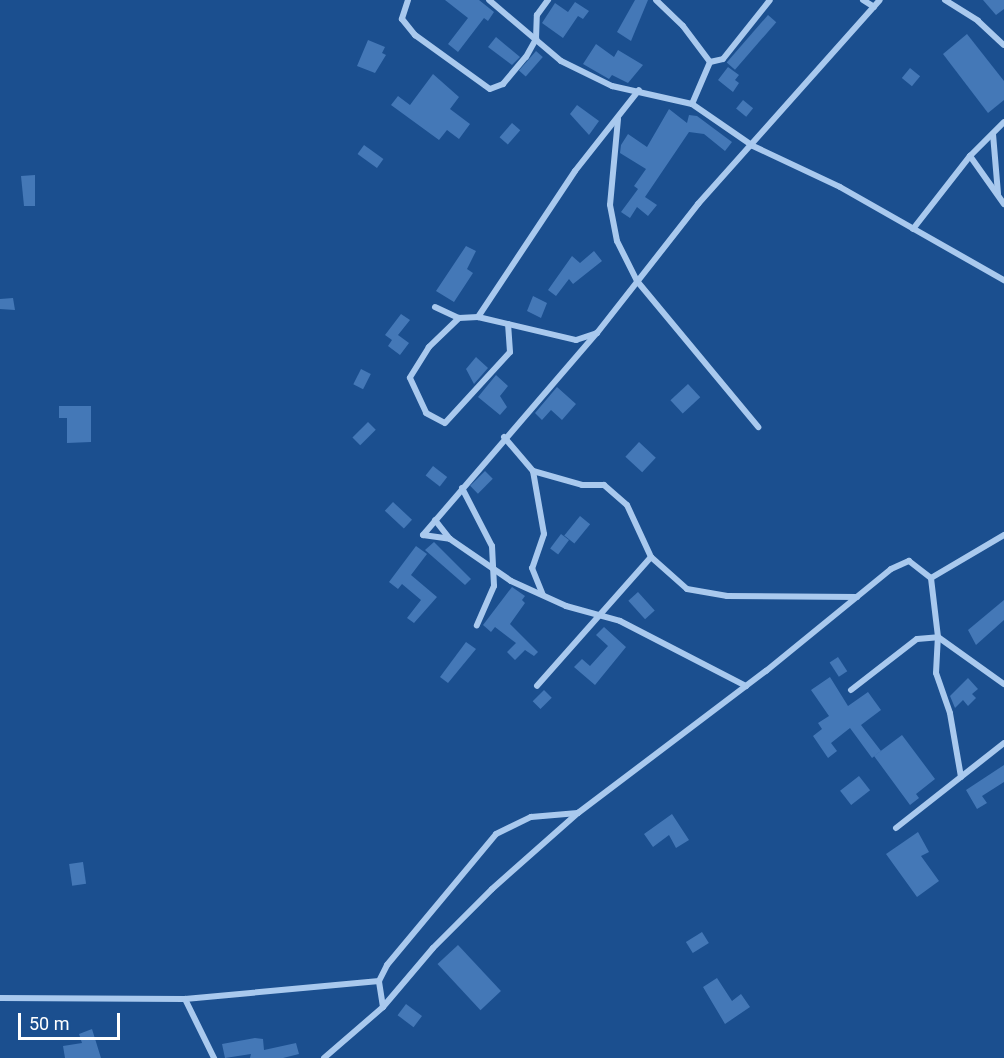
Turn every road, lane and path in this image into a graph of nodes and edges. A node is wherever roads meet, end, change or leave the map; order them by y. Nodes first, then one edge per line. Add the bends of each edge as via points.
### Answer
1 (408, 0) edge
2 (489, 0) edge
3 (548, 0) edge
4 (656, 0) edge
5 (770, 0) edge
6 (863, 0) edge
7 (880, 0) edge
8 (945, 0) edge
9 (874, 6) junction
10 (536, 39) junction
11 (1004, 45) edge
12 (710, 62) junction
13 (639, 90) junction
14 (692, 104) junction
15 (618, 119) junction
16 (1004, 122) edge
17 (993, 134) junction
18 (753, 146) junction
19 (970, 156) junction
20 (998, 194) junction
21 (1004, 204) edge
22 (913, 229) junction
23 (637, 280) junction
24 (1004, 280) edge
25 (435, 307) dead end
26 (478, 317) junction
27 (459, 318) junction
28 (508, 324) junction
29 (597, 333) junction
30 (758, 428) dead end
31 (504, 437) junction
32 (533, 471) junction
33 (462, 488) junction
34 (435, 520) junction
35 (1004, 535) edge
36 (450, 539) junction
37 (651, 557) junction
38 (494, 571) junction
39 (931, 578) junction
40 (543, 596) junction
41 (858, 597) junction
42 (598, 618) junction
43 (477, 625) dead end
44 (938, 637) junction
45 (1004, 684) edge
46 (537, 686) dead end
47 (746, 686) junction
48 (851, 690) dead end
49 (1004, 743) edge
50 (961, 777) junction
51 (578, 813) junction
52 (896, 828) dead end
53 (379, 981) junction
54 (0, 998) edge
55 (184, 999) junction
56 (383, 1007) junction
57 (214, 1058) edge
58 (324, 1058) edge

1 - 10 street via 402,19 415,35 490,89 503,84
2 - 10 street
3 - 10 street via 537,15
4 - 12 street via 683,26
5 - 12 street via 723,58
6 - 9 street
7 - 9 street
8 - 11 street via 978,21
9 - 18 street
10 - 13 street via 561,61 612,86
12 - 14 street
13 - 14 street
13 - 15 street
14 - 18 street
15 - 23 street via 610,205 617,241
15 - 26 street via 575,171
16 - 17 street
17 - 19 street
17 - 20 street
18 - 22 street via 840,187
18 - 23 street via 698,204
19 - 20 street
19 - 22 street
20 - 21 street
22 - 24 street
23 - 29 street
23 - 30 street
25 - 27 street
26 - 27 street
26 - 28 street
27 - 28 street via 429,347 410,378 426,413 445,423 510,352
28 - 29 street via 576,340
29 - 31 street
31 - 32 street
31 - 33 street
32 - 37 street via 582,485 604,485 627,505
32 - 40 street via 544,534 532,568
33 - 34 street
33 - 38 street via 492,546
34 - 36 street
34 - 36 street via 423,535
35 - 39 street
36 - 38 street
37 - 41 street via 687,589 727,596
37 - 42 street
38 - 40 street
38 - 43 street via 494,586
39 - 41 street via 909,561 891,569
39 - 44 street
40 - 42 street
41 - 47 street
42 - 46 street
42 - 47 street via 620,621
44 - 45 street
44 - 48 street via 917,639
44 - 50 street via 936,673 950,713
47 - 51 street
49 - 50 street
50 - 52 street
51 - 53 street via 531,817 496,834 387,965
51 - 56 street via 485,896 433,948
53 - 55 street
53 - 56 street
54 - 55 street
55 - 57 street
56 - 58 street

